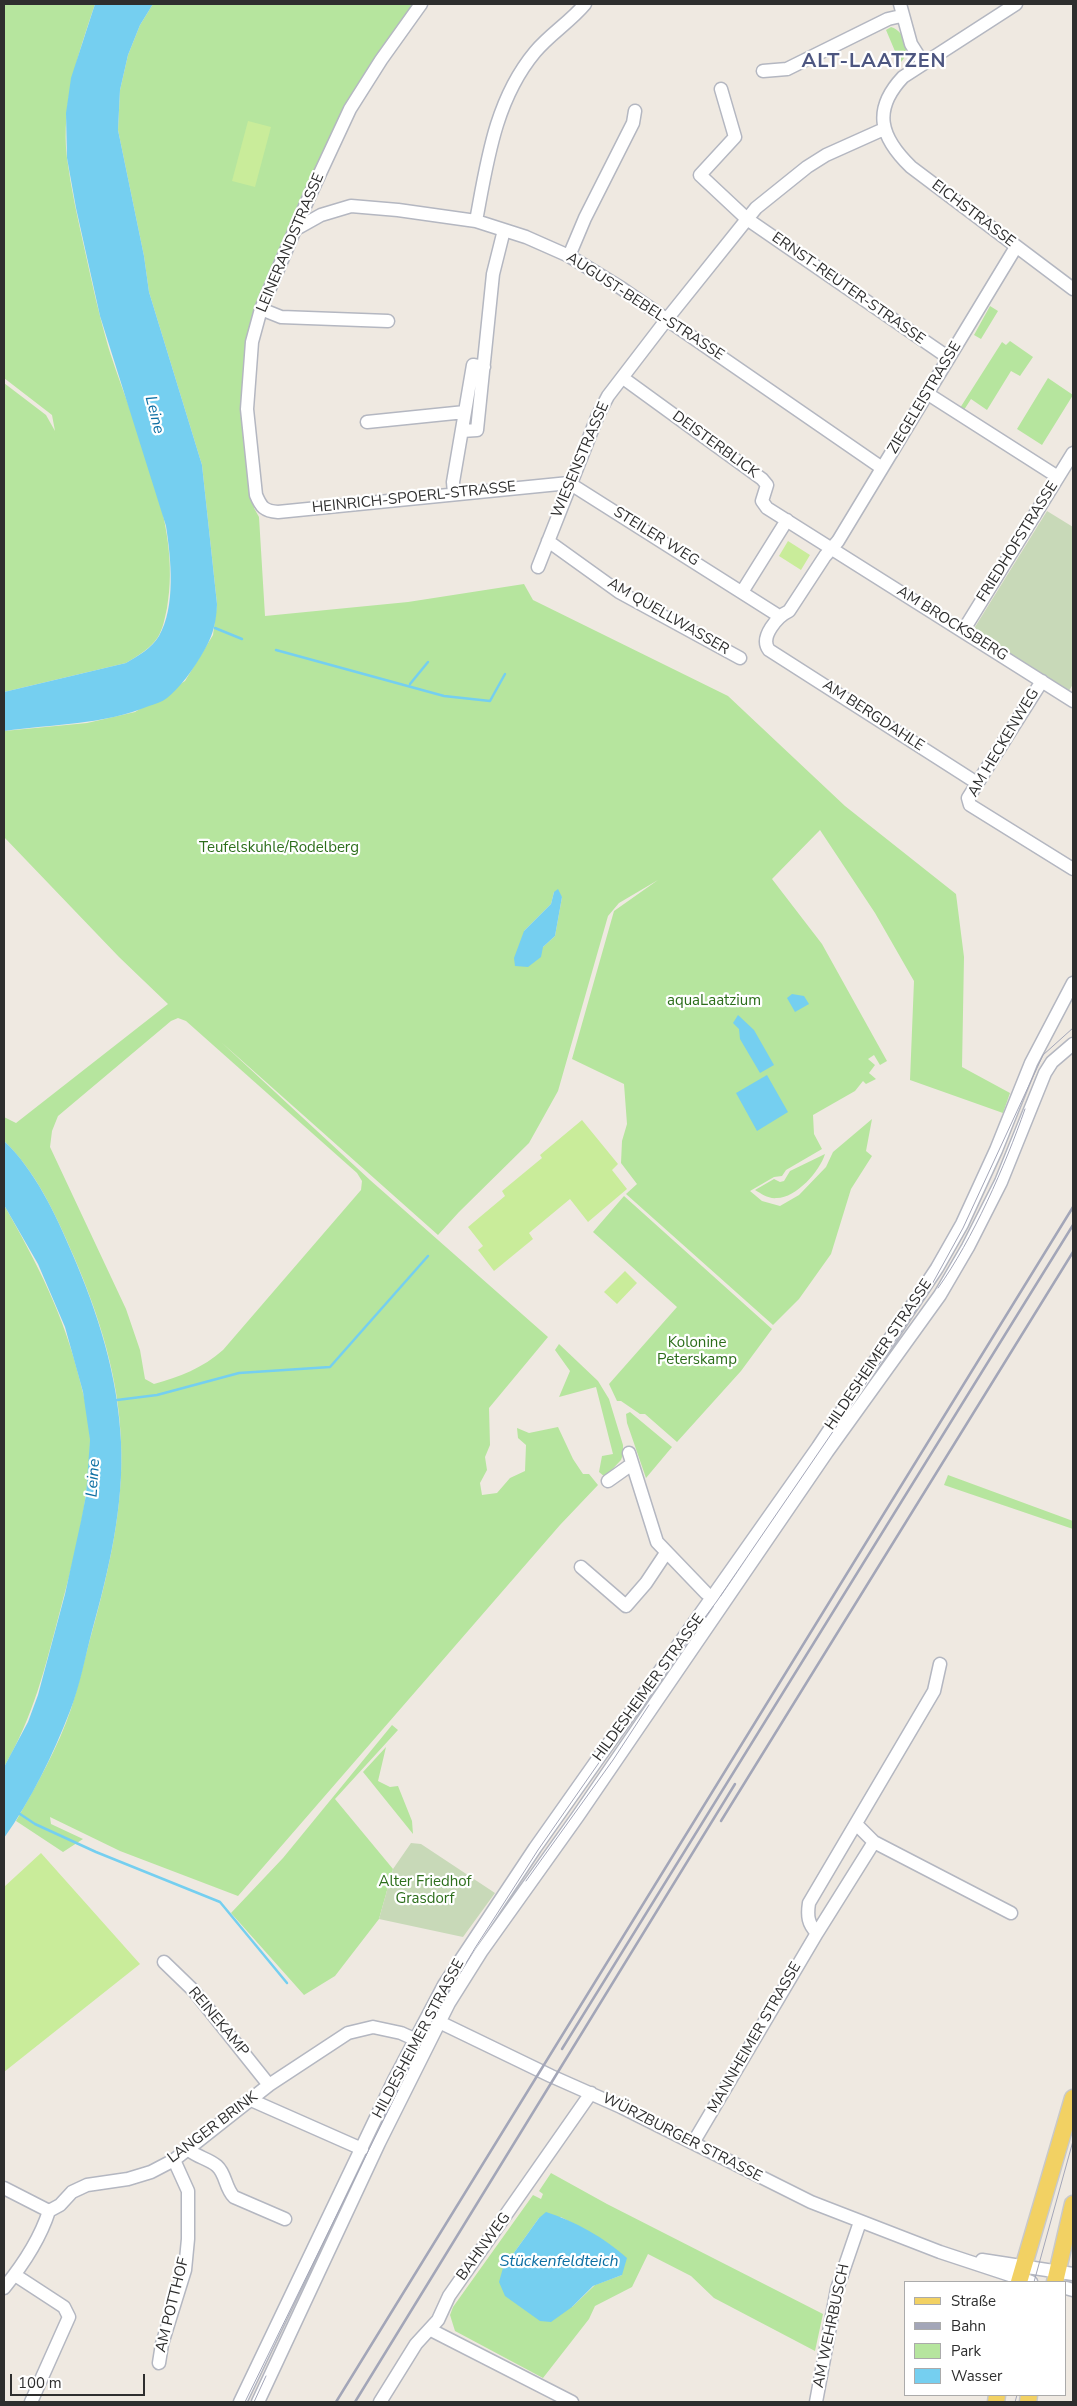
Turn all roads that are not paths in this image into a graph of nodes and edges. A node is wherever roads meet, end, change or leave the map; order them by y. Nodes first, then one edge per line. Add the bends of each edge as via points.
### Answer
1 (421, 4) edge
2 (585, 4) edge
3 (1016, 4) edge
4 (901, 10) edge
5 (923, 63) junction
6 (763, 71) dead end
7 (721, 89) dead end
8 (634, 117) dead end
9 (884, 129) junction
10 (747, 219) junction
11 (476, 221) junction
12 (296, 229) junction
13 (504, 230) junction
14 (1016, 247) junction
15 (569, 256) junction
16 (1073, 289) edge
17 (262, 309) junction
18 (667, 319) junction
19 (388, 321) dead end
20 (949, 358) junction
21 (484, 366) junction
22 (622, 378) junction
23 (928, 394) junction
24 (465, 412) junction
25 (367, 422) dead end
26 (462, 432) junction
27 (1073, 455) edge
28 (882, 468) junction
29 (1058, 477) junction
30 (569, 483) junction
31 (454, 493) junction
32 (261, 506) joint
33 (786, 520) junction
34 (548, 541) junction
35 (831, 549) junction
36 (538, 567) dead end
37 (742, 592) junction
38 (779, 616) junction
39 (963, 631) junction
40 (769, 650) joint
41 (740, 658) dead end
42 (1042, 681) junction
43 (1073, 701) edge
44 (978, 783) junction
45 (1073, 869) edge
46 (1073, 983) edge
47 (1073, 1044) edge
48 (608, 1481) dead end
49 (666, 1553) junction
50 (580, 1566) dead end
51 (718, 1602) junction
52 (940, 1664) dead end
53 (856, 1824) junction
54 (874, 1842) junction
55 (1011, 1912) dead end
56 (817, 1933) junction
57 (164, 1962) dead end
58 (433, 2019) junction
59 (421, 2042) junction
60 (269, 2085) junction
61 (591, 2093) junction
62 (1073, 2098) edge
63 (251, 2100) junction
64 (693, 2144) junction
65 (362, 2149) junction
66 (189, 2150) junction
67 (174, 2160) junction
68 (4, 2188) edge
69 (1073, 2204) edge
70 (49, 2212) junction
71 (285, 2219) dead end
72 (860, 2222) junction
73 (15, 2275) junction
74 (1062, 2276) edge
75 (1023, 2278) edge
76 (4, 2288) edge
77 (431, 2330) junction
78 (160, 2363) dead end
79 (31, 2402) edge
80 (240, 2402) edge
81 (258, 2402) edge
82 (380, 2402) edge
83 (572, 2402) edge
84 (816, 2402) edge

1 - 12 street, LEINERANDSTRASSE via 380,60 350,109
2 - 11 street via 534,53 498,117
3 - 5 street
4 - 5 street via 911,44
4 - 6 street via 786,69
5 - 9 street via 892,89 883,117
7 - 10 street via 735,137 700,175
8 - 15 street
9 - 10 street, WIESENSTRASSE via 807,167
9 - 14 street, EICHSTRASSE via 892,147 911,167
10 - 18 street, WIESENSTRASSE
10 - 20 street, ERNST-REUTER-STRASSE
11 - 12 street, AUGUST-BEBEL-STRASSE via 351,206 321,215
11 - 13 street, AUGUST-BEBEL-STRASSE
12 - 17 street, LEINERANDSTRASSE
13 - 15 street, AUGUST-BEBEL-STRASSE
13 - 21 street via 493,274
14 - 16 street, EICHSTRASSE
14 - 20 street, ZIEGELEISTRASSE
15 - 18 street, AUGUST-BEBEL-STRASSE
17 - 19 street via 281,317
17 - 32 street, LEINERANDSTRASSE via 252,342 247,409 256,495
18 - 22 street, WIESENSTRASSE
18 - 28 street, AUGUST-BEBEL-STRASSE
20 - 23 street, ZIEGELEISTRASSE
21 - 24 street via 473,365
21 - 26 street via 477,430
22 - 30 street, WIESENSTRASSE via 598,414
22 - 33 street, DEISTERBLICK via 762,479 767,485 762,501
23 - 28 street, ZIEGELEISTRASSE
23 - 29 street
24 - 25 street
24 - 26 street
26 - 31 street via 452,482
27 - 29 street, FRIEDHOFSTRASSE
28 - 35 street, ZIEGELEISTRASSE
29 - 39 street, FRIEDHOFSTRASSE
30 - 31 street, HEINRICH-SPOERL-STRASSE
30 - 34 street, WIESENSTRASSE
30 - 37 street, STEILER WEG
31 - 32 street, HEINRICH-SPOERL-STRASSE via 278,512 267,512
33 - 35 street, AM BROCKSBERG
33 - 37 street
34 - 36 street, WIESENSTRASSE
34 - 41 street, AM QUELLWASSER via 619,592
35 - 38 street, ZIEGELEISTRASSE via 789,611
35 - 39 street, AM BROCKSBERG
37 - 38 street, STEILER WEG
38 - 40 street, ZIEGELEISTRASSE via 766,639 765,645
39 - 42 street, AM BROCKSBERG
40 - 44 street, AM BERGDAHLE
42 - 43 street, AM BROCKSBERG
42 - 44 street, AM HECKENWEG
44 - 45 street, AM HECKENWEG via 968,798 970,805
46 - 51 street, HILDESHEIMER STRASSE via 1032,1063 996,1150 943,1257
47 - 51 street, HILDESHEIMER STRASSE via 1045,1072 1001,1182 940,1295
48 - 49 street via 631,1458 651,1528
49 - 50 street via 626,1606
49 - 51 street
51 - 58 street, HILDESHEIMER STRASSE via 573,1823
52 - 53 street via 934,1691
53 - 54 street
53 - 56 street via 809,1903 810,1926
54 - 55 street
54 - 56 street, MANNHEIMER STRASSE
56 - 64 street, MANNHEIMER STRASSE
57 - 60 street, REINEKAMP via 194,1991
58 - 59 street, HILDESHEIMER STRASSE
58 - 61 street, WÜRZBURGER STRASSE
59 - 60 street, LANGER BRINK via 373,2027 362,2028 334,2041
59 - 65 street, HILDESHEIMER STRASSE
59 - 81 street, HILDESHEIMER STRASSE
60 - 63 street, LANGER BRINK
61 - 64 street, WÜRZBURGER STRASSE
61 - 77 street, BAHNWEG via 449,2296
62 - 75 main road
63 - 65 street
63 - 66 street, LANGER BRINK
64 - 72 street, WÜRZBURGER STRASSE via 811,2202
65 - 80 street, HILDESHEIMER STRASSE
66 - 67 street, LANGER BRINK
66 - 71 street via 216,2166 234,2197
67 - 70 street, LANGER BRINK via 136,2177 87,2185 72,2192
67 - 78 street, AM POTTHOF via 188,2191 188,2239 185,2270 162,2344
68 - 70 street
69 - 74 main road
70 - 73 street, LANGER BRINK via 44,2227
72 - 75 street, WÜRZBURGER STRASSE
72 - 84 street, AM WEHRBUSCH via 837,2289
73 - 76 street, LANGER BRINK
73 - 79 street via 64,2307 69,2317
74 - 75 street, WÜRZBURGER STRASSE
77 - 82 street, BAHNWEG via 416,2344
77 - 83 street

